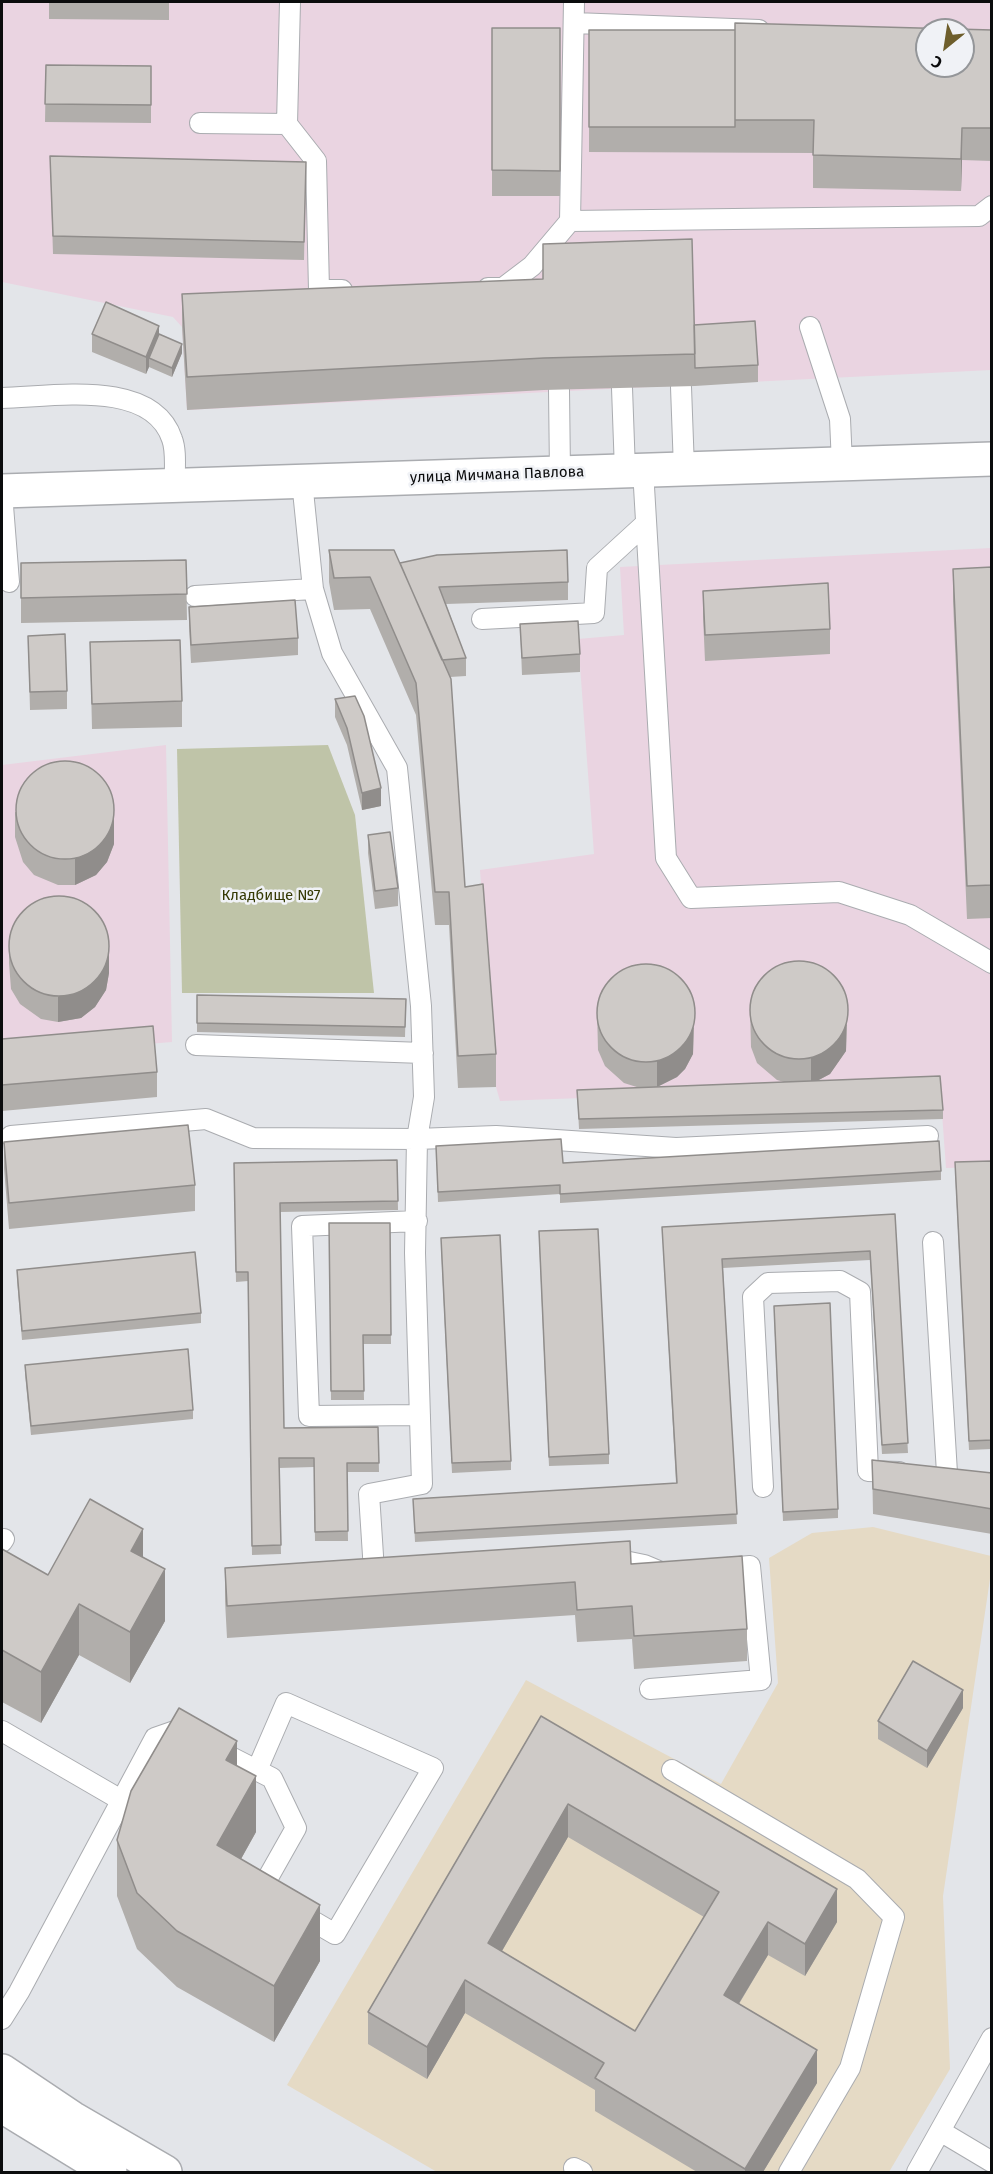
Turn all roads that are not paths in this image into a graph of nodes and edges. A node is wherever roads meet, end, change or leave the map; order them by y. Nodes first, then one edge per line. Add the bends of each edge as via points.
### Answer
1 (291, 2) edge
2 (574, 2) edge
3 (574, 23) junction
4 (774, 31) edge
5 (200, 123) dead end
6 (287, 124) junction
7 (992, 206) edge
8 (570, 221) junction
9 (468, 288) edge
10 (365, 290) edge
11 (810, 327) dead end
12 (681, 387) dead end
13 (622, 388) dead end
14 (559, 390) dead end
15 (2, 398) edge
16 (992, 459) edge
17 (842, 464) junction
18 (684, 469) junction
19 (634, 470) junction
20 (560, 473) junction
21 (302, 481) junction
22 (175, 485) junction
23 (2, 492) edge
24 (644, 525) junction
25 (9, 582) dead end
26 (313, 589) junction
27 (195, 596) dead end
28 (482, 619) dead end
29 (992, 963) edge
30 (196, 1045) dead end
31 (423, 1053) junction
32 (12, 1136) dead end
33 (928, 1136) dead end
34 (417, 1139) junction
35 (417, 1221) junction
36 (933, 1242) dead end
37 (420, 1415) junction
38 (947, 1473) junction
39 (969, 1473) edge
40 (763, 1487) dead end
41 (588, 1557) edge
42 (410, 1569) edge
43 (374, 1571) junction
44 (351, 1573) edge
45 (650, 1689) dead end
46 (2, 1731) edge
47 (256, 1770) junction
48 (672, 1770) dead end
49 (121, 1800) junction
50 (2, 2019) edge
51 (992, 2038) edge
52 (2, 2071) edge
53 (2, 2106) edge
54 (940, 2131) junction
55 (992, 2162) edge
56 (110, 2172) edge
57 (165, 2172) edge
58 (789, 2172) edge
59 (917, 2172) edge

1 - 6 lane
2 - 3 lane
3 - 4 lane
3 - 8 lane
5 - 6 lane
6 - 10 lane via 316,161 320,290
7 - 8 lane via 980,216
8 - 9 lane via 532,266 503,288
11 - 17 lane via 840,419
12 - 18 lane
13 - 19 lane
14 - 20 lane
15 - 22 lane via 116,395 154,410 172,439
16 - 17 street, улица Мичмана Павлова
17 - 18 street, улица Мичмана Павлова
18 - 19 street, улица Мичмана Павлова
19 - 20 street, улица Мичмана Павлова
19 - 24 lane
20 - 21 street, улица Мичмана Павлова
21 - 22 street, улица Мичмана Павлова
21 - 26 lane
22 - 23 street, улица Мичмана Павлова
23 - 25 lane
24 - 28 lane via 597,568 594,613
24 - 29 lane via 666,858 691,898 838,892 910,915
26 - 27 lane
26 - 31 lane via 332,653 397,768
30 - 31 lane
31 - 34 lane via 424,1097
32 - 34 lane via 206,1119 253,1138
33 - 34 lane via 676,1148 496,1136
34 - 35 lane
35 - 37 lane
35 - 37 lane via 302,1226 309,1416
36 - 38 lane
37 - 43 lane via 422,1484 369,1494
38 - 39 lane
38 - 40 lane via 868,1471 860,1292 840,1281 768,1283 753,1297
41 - 45 lane via 644,1565 664,1573 750,1566 761,1680
42 - 43 lane
43 - 44 lane
46 - 49 lane
47 - 47 lane via 272,1778 296,1828 261,1890 335,1934 433,1768 286,1703
47 - 49 lane via 178,1730 155,1738
48 - 58 lane via 857,1880 894,1917 850,2068
49 - 50 lane
51 - 54 lane
52 - 57 street via 72,2118
53 - 56 street
54 - 55 lane
54 - 59 lane

